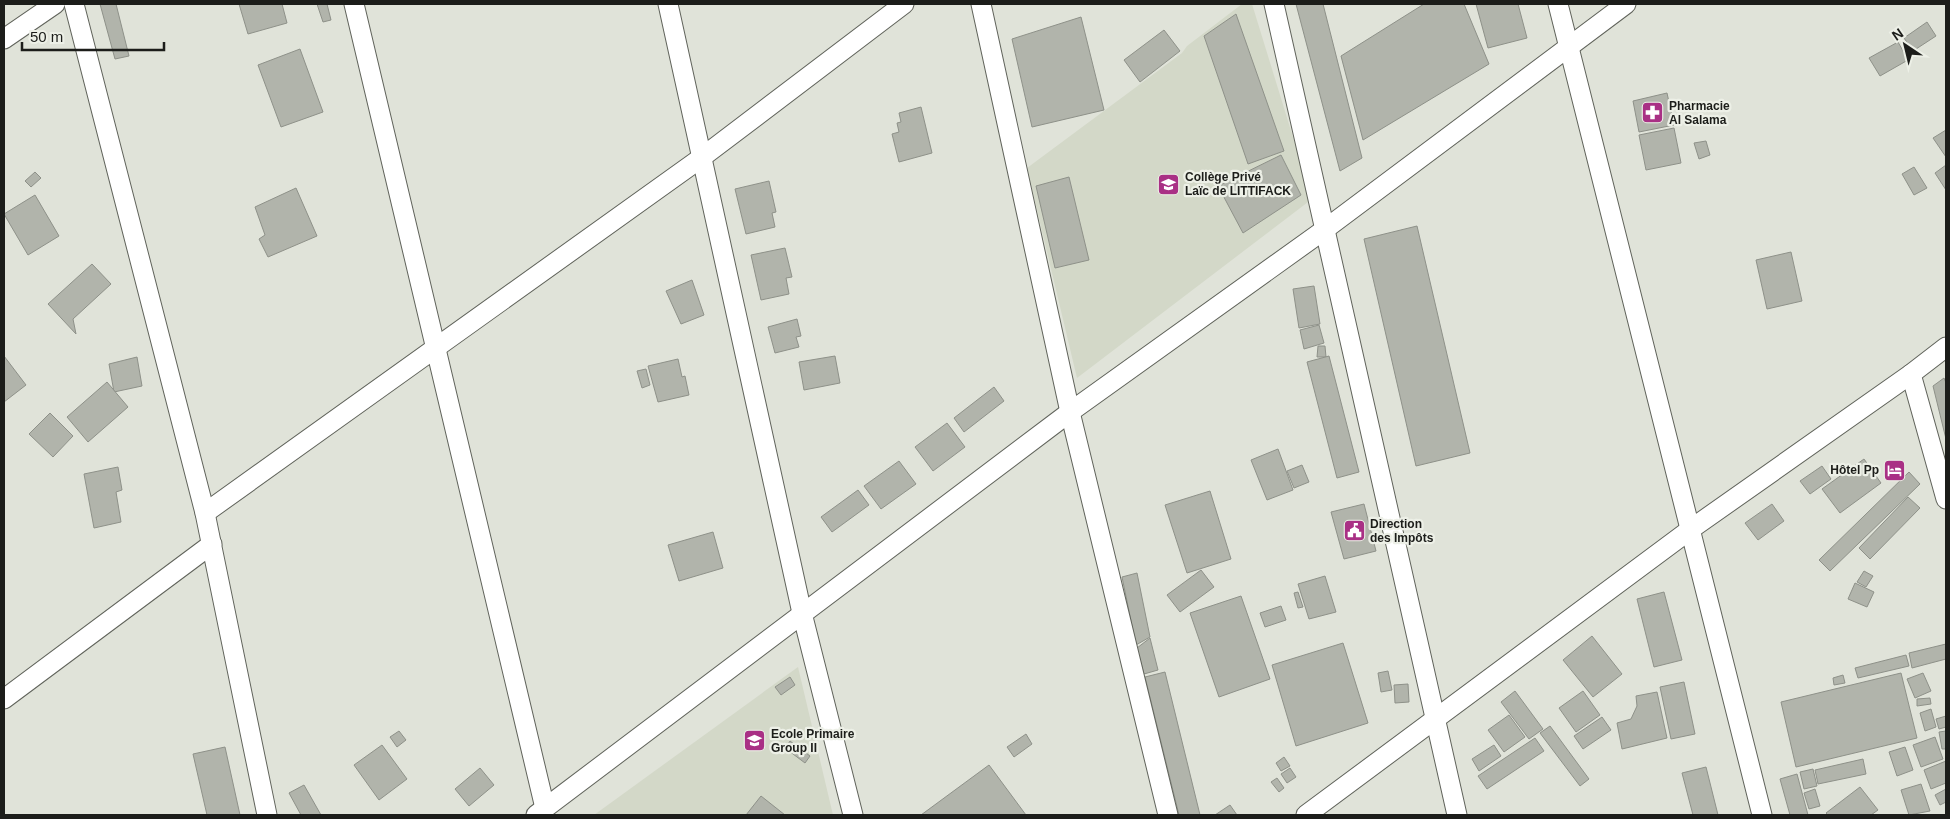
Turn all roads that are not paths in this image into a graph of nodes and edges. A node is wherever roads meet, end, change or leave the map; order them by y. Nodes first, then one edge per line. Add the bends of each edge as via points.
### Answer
1 (55, 4) edge
2 (74, 4) edge
3 (354, 4) edge
4 (668, 4) edge
5 (904, 4) edge
6 (981, 4) edge
7 (1274, 4) edge
8 (1558, 4) edge
9 (1626, 4) edge
10 (4, 39) edge
11 (1569, 46) junction
12 (701, 158) junction
13 (1324, 230) junction
14 (1946, 347) edge
15 (436, 348) junction
16 (1911, 374) junction
17 (1070, 412) junction
18 (1946, 499) edge
19 (206, 513) junction
20 (1691, 529) junction
21 (212, 544) junction
22 (802, 613) junction
23 (4, 699) edge
24 (1436, 719) junction
25 (541, 812) edge
26 (267, 815) edge
27 (853, 815) edge
28 (1168, 815) edge
29 (1306, 815) edge
30 (1457, 815) edge
31 (1762, 815) edge

1 - 10 street
2 - 19 street
3 - 15 street
4 - 12 street
5 - 12 street
6 - 17 street
7 - 13 street
8 - 11 street
9 - 11 street
11 - 13 street
11 - 20 street
12 - 15 street
12 - 22 street
13 - 17 street
13 - 24 street
14 - 16 street
15 - 19 street
15 - 25 street
16 - 18 street
16 - 20 street
17 - 22 street
17 - 28 street
19 - 21 street
20 - 24 street
20 - 31 street
21 - 23 street
21 - 26 street
22 - 25 street
22 - 27 street
24 - 29 street
24 - 30 street

